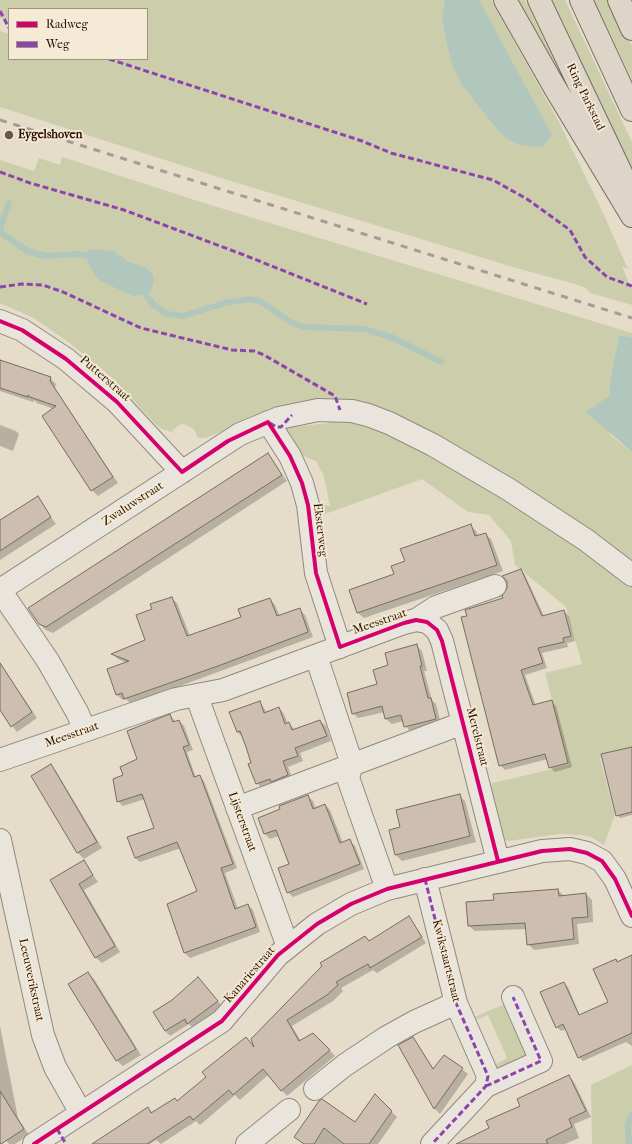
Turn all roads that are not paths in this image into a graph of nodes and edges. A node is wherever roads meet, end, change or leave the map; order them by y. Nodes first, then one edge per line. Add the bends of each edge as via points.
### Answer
1 (505, 0) edge
2 (539, 0) edge
3 (581, 0) edge
4 (619, 0) edge
5 (632, 29) edge
6 (632, 110) edge
7 (632, 194) edge
8 (632, 216) edge
9 (0, 321) edge
10 (268, 422) junction
11 (182, 472) junction
12 (632, 575) edge
13 (495, 586) dead end
14 (0, 590) edge
15 (422, 621) junction
16 (340, 647) junction
17 (316, 656) junction
18 (197, 697) junction
19 (463, 723) junction
20 (85, 730) junction
21 (0, 760) edge
22 (352, 764) junction
23 (237, 808) junction
24 (0, 840) edge
25 (498, 861) junction
26 (425, 879) junction
27 (387, 889) junction
28 (632, 916) edge
29 (288, 947) junction
30 (513, 997) dead end
31 (456, 1003) junction
32 (486, 1086) junction
33 (315, 1089) dead end
34 (289, 1110) dead end
35 (81, 1114) junction
36 (62, 1137) edge
37 (34, 1144) edge
38 (247, 1144) edge
39 (432, 1144) edge

1 - 8 highway via 554,88
2 - 7 highway, Ring Parkstad
3 - 6 highway
4 - 5 highway
9 - 11 street, Putterstraat via 22,330 66,359 117,402
10 - 11 street, Zwaluwstraat via 228,441
10 - 12 street, Zwaluwstraat via 318,410 340,410 389,422 508,489 586,540
10 - 16 street, Eksterweg via 290,456 302,483 308,504 316,573
11 - 14 street, Zwaluwstraat
13 - 15 street, Meesstraat via 436,607
14 - 20 street via 52,667
15 - 16 street, Meesstraat via 404,623
15 - 19 street, Merelstraat via 437,630 442,641
16 - 17 street, Meesstraat
17 - 18 street, Meesstraat
17 - 22 street
18 - 20 street, Meesstraat via 176,699
18 - 23 street, Lijsterstraat
19 - 22 street
19 - 25 street, Merelstraat
20 - 21 street, Meesstraat
22 - 23 street
22 - 27 street via 348,778
23 - 29 street, Lijsterstraat
24 - 35 street, Leeuwerikstraat via 43,1035 55,1067
25 - 26 street, Kanariestraat
25 - 28 street, Kanariestraat via 542,851 570,849 587,853 602,861 615,879
26 - 27 street, Kanariestraat
26 - 31 street, Kwikstaartstraat
27 - 29 street, Kanariestraat via 351,904 316,924
29 - 35 street, Kanariestraat via 278,955 222,1021
30 - 32 street via 541,1061
31 - 32 street, Kwikstaartstraat via 488,1076
31 - 33 street via 387,1037
32 - 39 street
34 - 38 street
35 - 36 street, Kanariestraat
36 - 37 street, Kanariestraat

